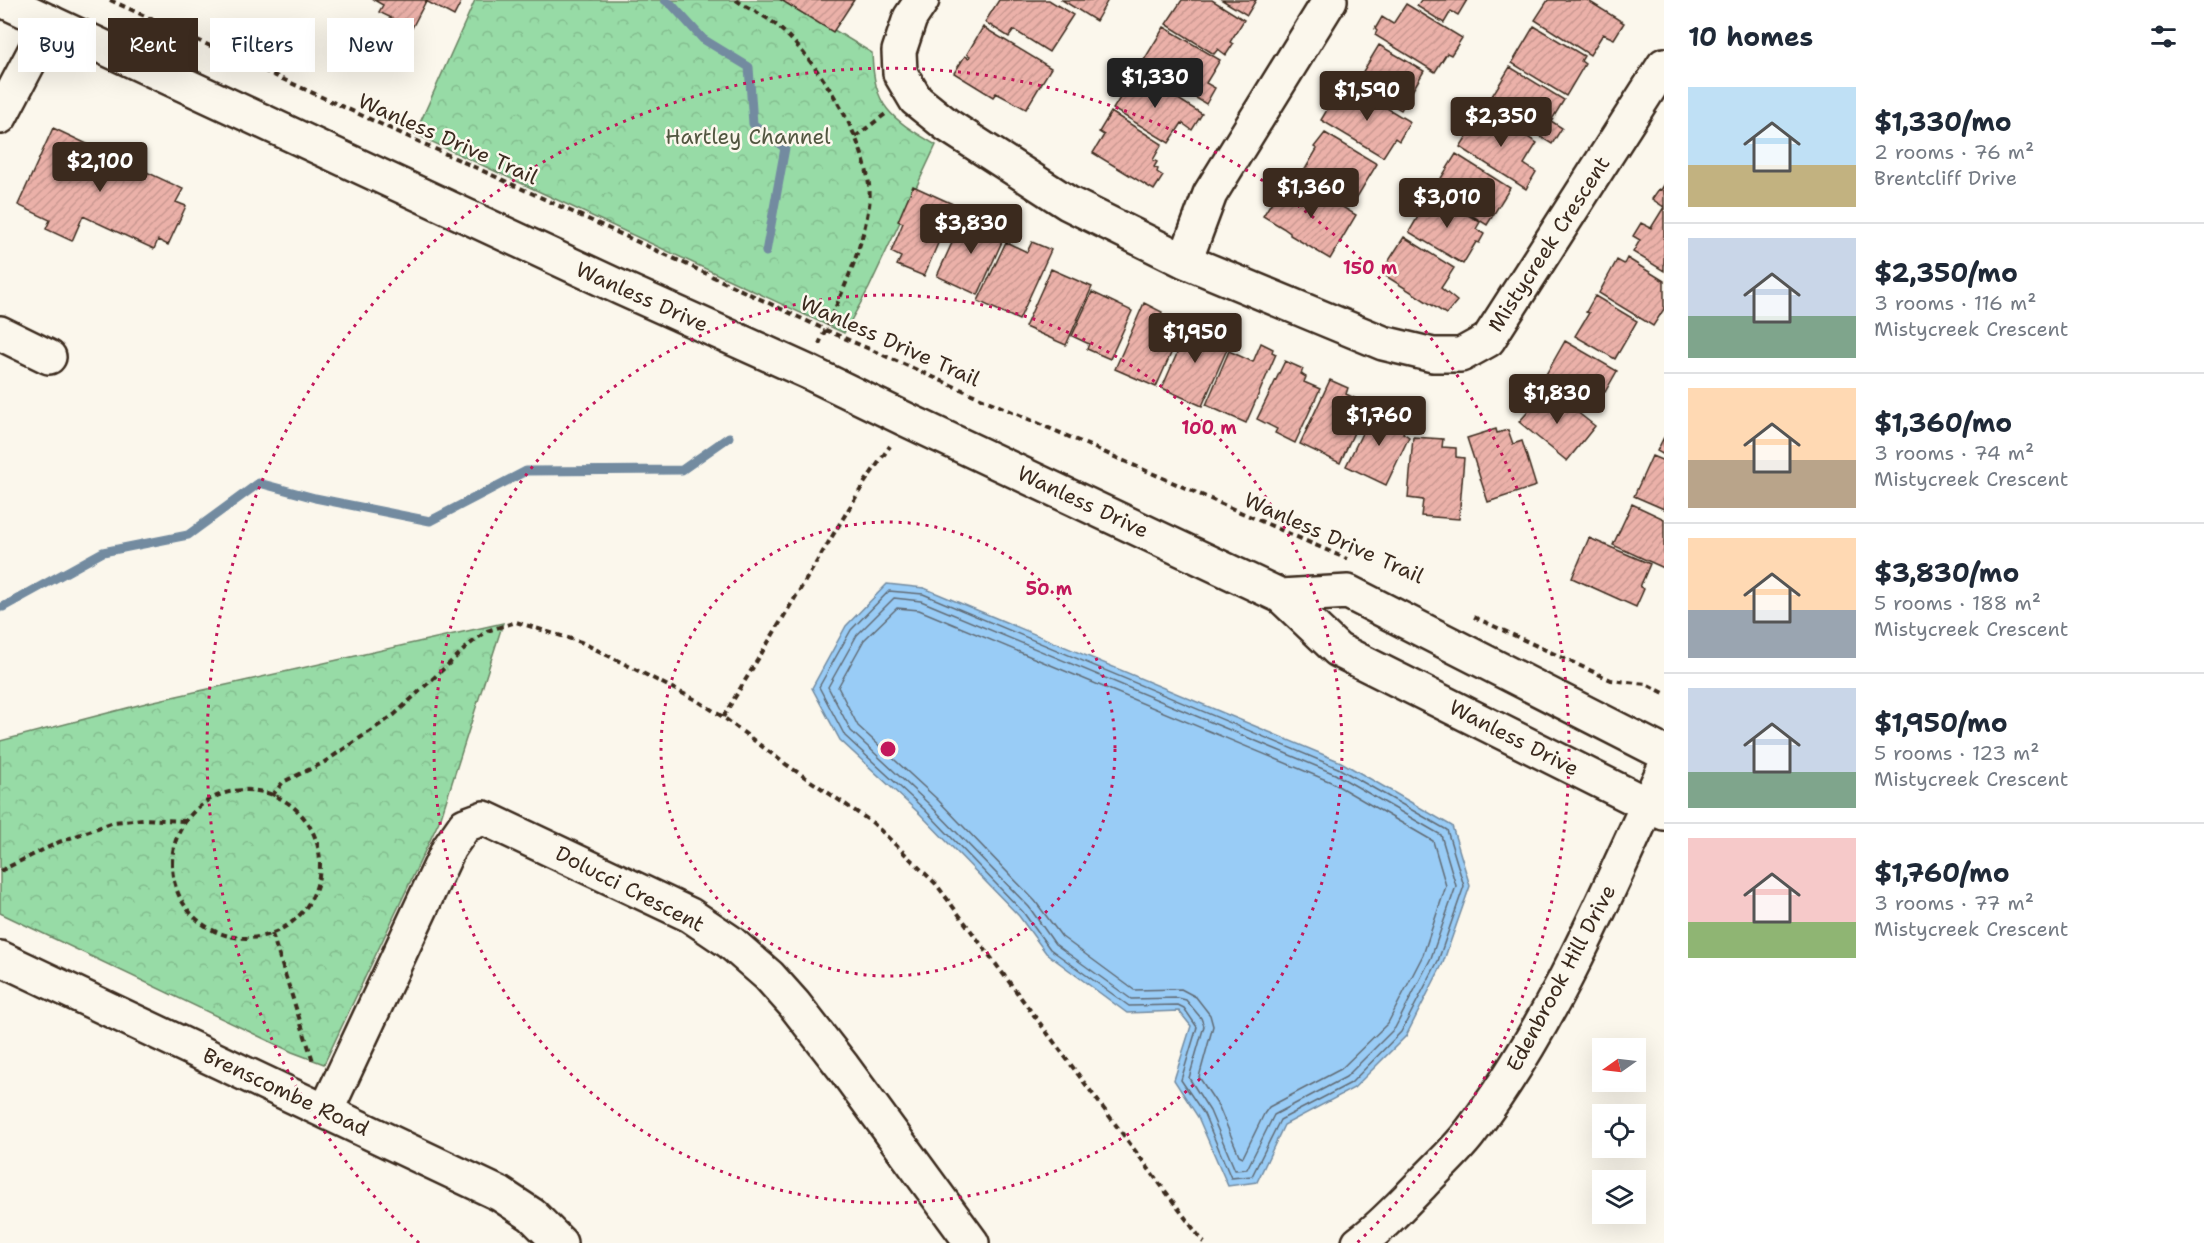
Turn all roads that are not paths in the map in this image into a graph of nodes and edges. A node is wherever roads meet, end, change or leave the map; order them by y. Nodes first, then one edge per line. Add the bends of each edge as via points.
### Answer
1 (2, 0) edge
2 (922, 0) edge
3 (1330, 0) edge
4 (41, 18) edge
5 (96, 43) edge
6 (1664, 65) edge
7 (24, 72) edge
8 (0, 117) edge
9 (1185, 261) junction
10 (0, 333) edge
11 (49, 357) dead end
12 (1281, 596) junction
13 (1664, 753) edge
14 (1664, 769) edge
15 (1656, 809) edge
16 (0, 958) edge
17 (326, 1111) junction
18 (1363, 1242) edge
19 (560, 1243) edge
20 (972, 1243) edge

1 - 4 street, Wanless Drive
2 - 9 street, Mistycreek Crescent via 910,18 899,51 900,73 916,100 947,125 1068,203
3 - 9 street via 1210,194
5 - 12 street, Wanless Drive
6 - 9 street, Mistycreek Crescent via 1488,340 1461,355 1433,355 1383,343
7 - 8 street
10 - 11 street
12 - 13 street, Wanless Drive via 1348,592
12 - 15 street, Wanless Drive via 1338,651
14 - 15 street, Edenbrook Hill Drive
15 - 18 street, Edenbrook Hill Drive via 1507,1080 1467,1136
16 - 17 street, Brenscombe Road
17 - 19 street, Brenscombe Road via 500,1194 532,1215
17 - 20 street, Dolucci Crescent via 449,848 465,825 484,818 690,915 770,976 843,1067

